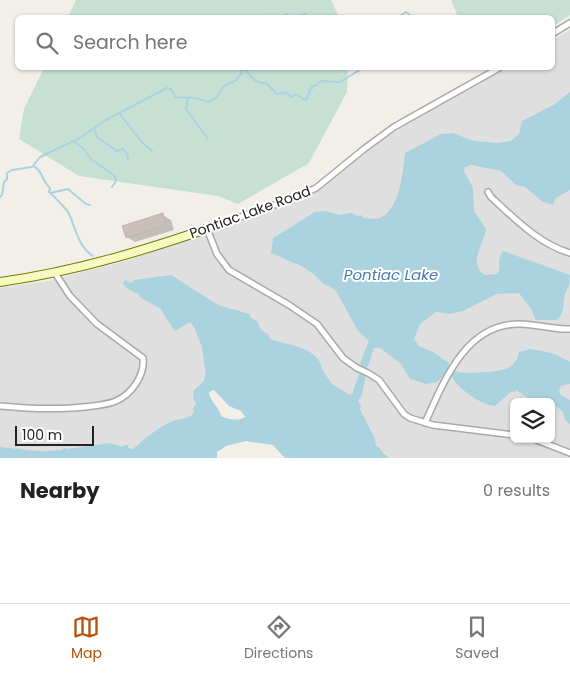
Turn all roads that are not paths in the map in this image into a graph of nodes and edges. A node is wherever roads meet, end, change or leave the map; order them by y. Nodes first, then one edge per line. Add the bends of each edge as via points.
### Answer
1 (570, 23) edge
2 (555, 32) edge
3 (496, 70) edge
4 (488, 192) dead end
5 (232, 220) joint
6 (207, 229) junction
7 (570, 253) edge
8 (55, 273) junction
9 (0, 282) edge
10 (570, 330) edge
11 (0, 406) edge
12 (425, 422) junction
13 (510, 434) edge
14 (544, 443) edge
15 (570, 453) edge

1 - 2 street
3 - 5 street, Pontiac Lake Road via 389,131 316,188
4 - 7 street via 538,237
5 - 6 street, Pontiac Lake Road
6 - 8 street, Pontiac Lake Road via 134,253
6 - 12 street via 229,270 317,324 343,358 379,380 404,414
8 - 9 street, Pontiac Lake Road
8 - 11 street via 70,296 90,317 143,358 141,374 130,390 108,404 61,409
10 - 12 street via 520,324 483,334 472,342 453,366
12 - 13 street
14 - 15 street

